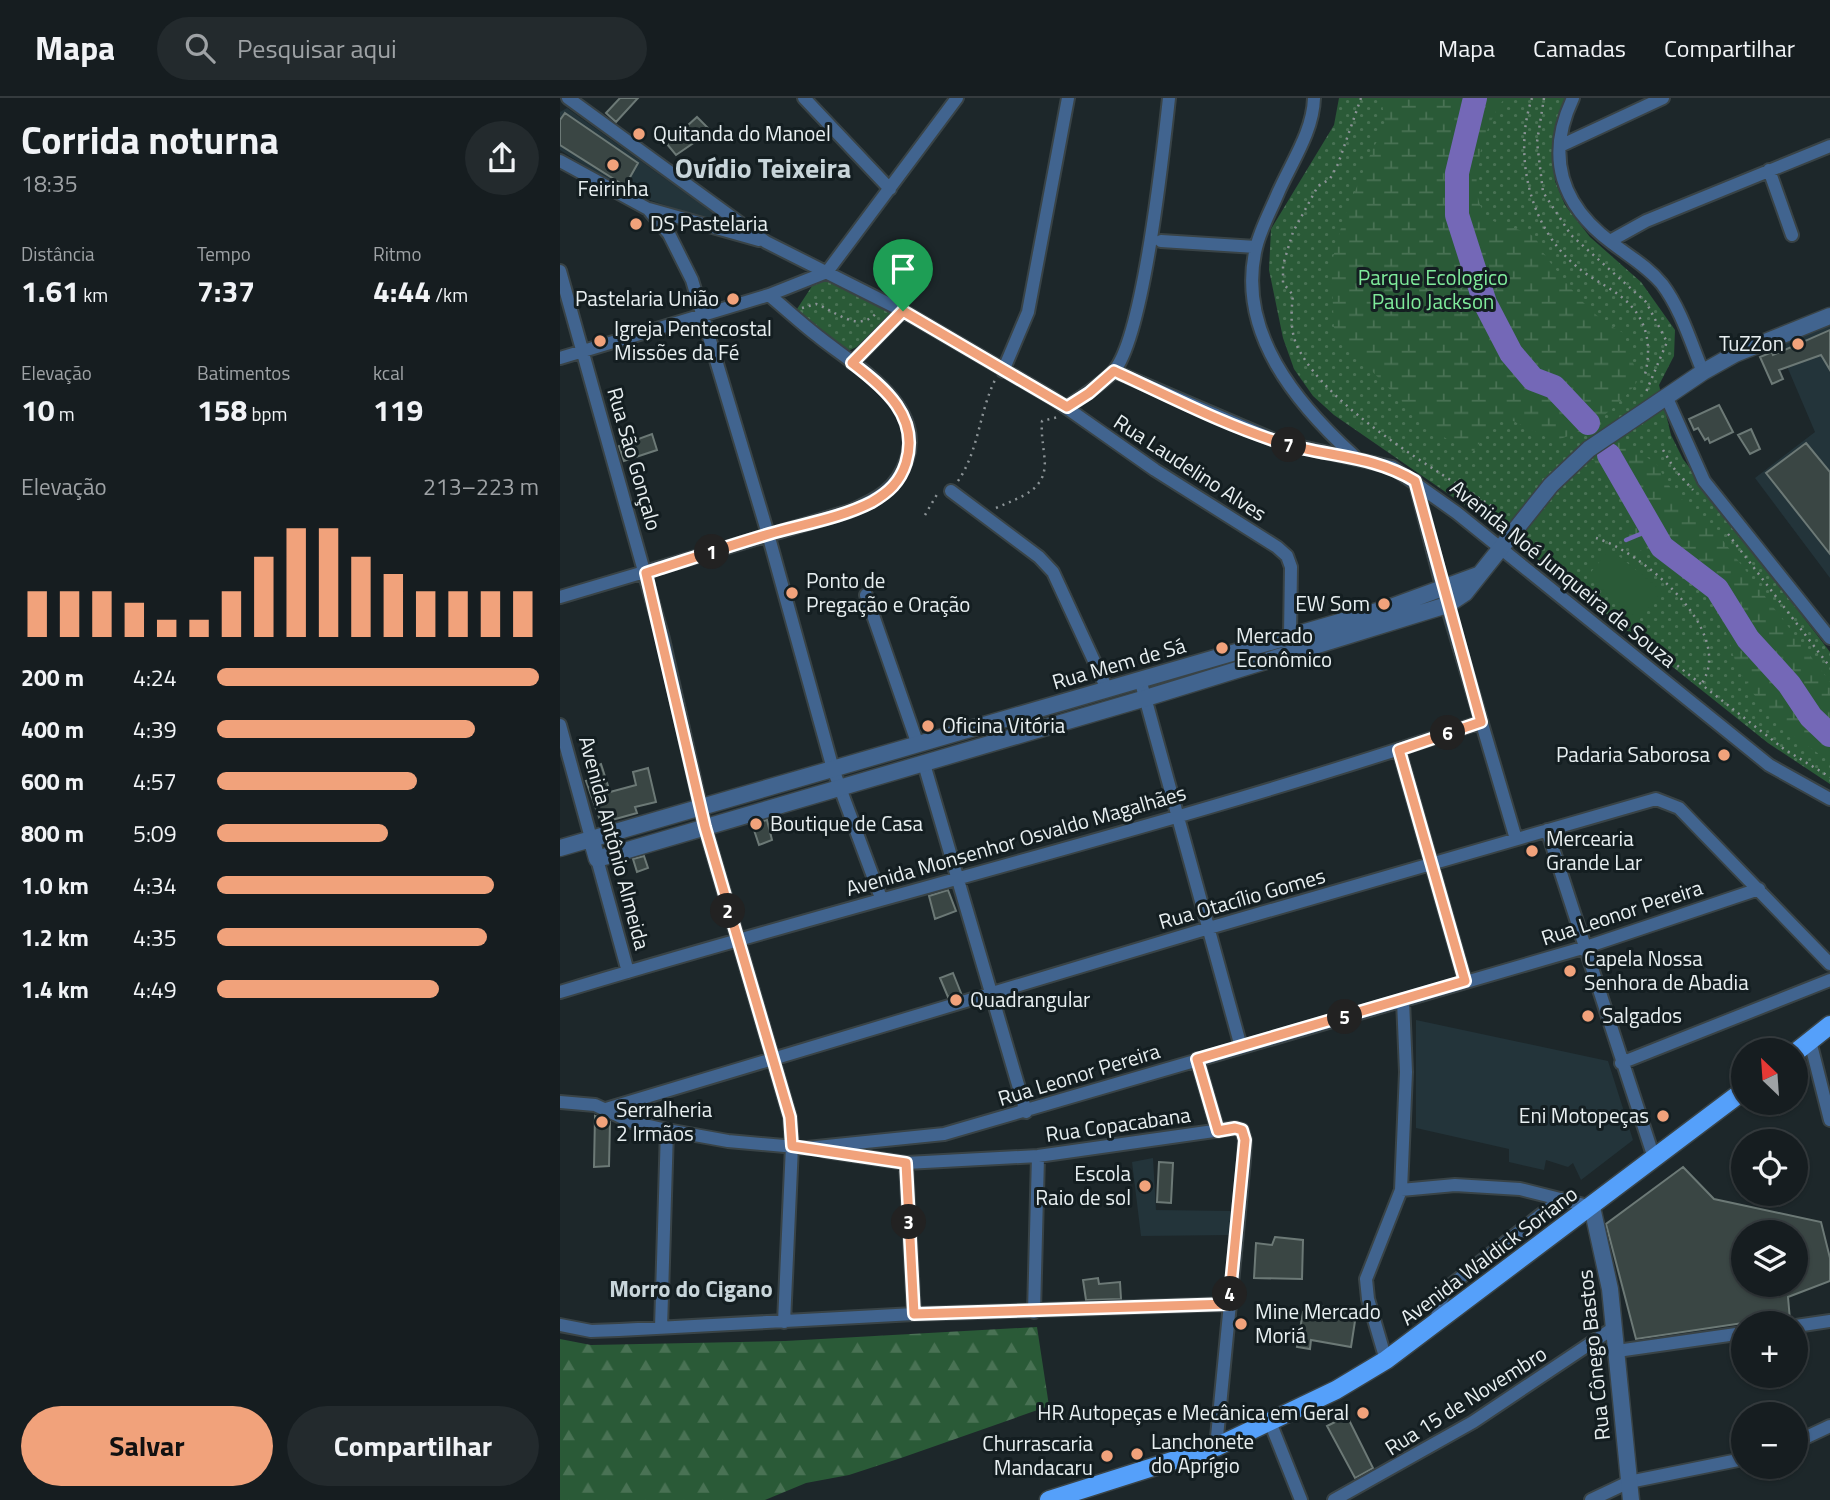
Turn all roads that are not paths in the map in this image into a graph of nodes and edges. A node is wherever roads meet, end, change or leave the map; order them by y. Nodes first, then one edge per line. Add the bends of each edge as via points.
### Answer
1 (567, 98) edge
2 (804, 98) edge
3 (1068, 98) edge
4 (1169, 98) edge
5 (1314, 98) edge
6 (1573, 98) edge
7 (1663, 98) edge
8 (950, 101) edge
9 (560, 102) edge
10 (1560, 146) junction
11 (1830, 146) edge
12 (560, 161) edge
13 (1769, 170) junction
14 (890, 189) junction
15 (648, 209) junction
16 (1792, 235) dead end
17 (1161, 241) dead end
18 (766, 242) junction
19 (1610, 242) junction
20 (1256, 247) junction
21 (560, 271) edge
22 (827, 272) junction
23 (769, 295) junction
24 (903, 311) junction
25 (1830, 316) edge
26 (704, 317) junction
27 (583, 351) junction
28 (560, 358) edge
29 (852, 363) junction
30 (1003, 371) junction
31 (1114, 371) junction
32 (1703, 372) junction
33 (1666, 396) junction
34 (1071, 410) junction
35 (1354, 456) junction
36 (1415, 481) junction
37 (951, 491) road end
38 (768, 534) junction
39 (1499, 547) junction
40 (646, 573) junction
41 (866, 595) dead end
42 (560, 597) edge
43 (1445, 598) junction
44 (1287, 637) junction
45 (1830, 638) edge
46 (1287, 656) junction
47 (1140, 679) junction
48 (1107, 689) junction
49 (1146, 698) junction
50 (1481, 722) junction
51 (560, 725) edge
52 (918, 744) junction
53 (1399, 750) junction
54 (924, 764) junction
55 (833, 769) junction
56 (839, 788) junction
57 (1830, 799) edge
58 (700, 806) junction
59 (1177, 816) junction
60 (705, 827) junction
61 (1547, 830) junction
62 (591, 838) junction
63 (1516, 839) junction
64 (560, 848) edge
65 (597, 859) junction
66 (1430, 866) junction
67 (956, 877) junction
68 (1759, 889) junction
69 (881, 898) junction
70 (1209, 928) junction
71 (737, 942) junction
72 (1586, 947) junction
73 (1830, 964) edge
74 (628, 972) junction
75 (1830, 980) edge
76 (1465, 981) junction
77 (560, 992) edge
78 (992, 994) junction
79 (1403, 1000) junction
80 (1830, 1025) edge
81 (1808, 1042) edge
82 (1241, 1047) junction
83 (771, 1058) junction
84 (1197, 1059) junction
85 (1808, 1060) edge
86 (1621, 1063) junction
87 (1731, 1100) edge
88 (560, 1102) edge
89 (606, 1109) junction
90 (1026, 1112) junction
91 (1830, 1121) edge
92 (667, 1130) junction
93 (1218, 1131) junction
94 (792, 1146) junction
95 (807, 1148) junction
96 (1038, 1156) junction
97 (1654, 1158) junction
98 (906, 1163) junction
99 (1401, 1191) junction
100 (1562, 1199) junction
101 (1591, 1207) junction
102 (1229, 1304) junction
103 (1034, 1312) junction
104 (914, 1314) junction
105 (1830, 1321) edge
106 (784, 1322) junction
107 (1808, 1324) edge
108 (560, 1325) edge
109 (1435, 1326) junction
110 (1615, 1327) junction
111 (662, 1328) junction
112 (1731, 1335) edge
113 (1618, 1351) junction
114 (1386, 1360) junction
115 (1270, 1422) junction
116 (1830, 1426) edge
117 (1808, 1436) edge
118 (1216, 1447) junction
119 (1731, 1461) edge
120 (1629, 1482) junction
121 (1049, 1500) edge
122 (1301, 1500) edge
123 (1334, 1500) edge
124 (1591, 1500) edge
125 (1631, 1500) edge

1 - 9 street
1 - 18 street, Rua Laudelino Alves
2 - 14 street
3 - 30 street via 1028,312
4 - 31 street via 1131,336
5 - 20 street, Avenida Noé Junqueira de Souza via 1306,131
6 - 10 street
7 - 10 street
8 - 14 street
10 - 19 street via 1569,200
11 - 13 street
12 - 15 street
13 - 16 street
13 - 19 street via 1646,221
14 - 22 street
15 - 18 street, Rua Laudelino Alves
15 - 26 street via 682,258
17 - 20 street
18 - 22 street, Rua Laudelino Alves
19 - 32 street via 1662,285
20 - 35 street, Avenida Noé Junqueira de Souza via 1255,308 1266,346 1304,407
21 - 27 street, Rua São Gonçalo
22 - 23 street
22 - 24 street, Rua Laudelino Alves
23 - 26 street
23 - 29 street
24 - 29 street
24 - 30 street, Rua Laudelino Alves
25 - 32 street, Rua Mem de Sá via 1735,354
26 - 27 street
26 - 38 street
27 - 28 street
27 - 40 street, Rua São Gonçalo
29 - 38 street via 885,391 906,420 910,443 904,470 888,492 870,503
30 - 34 street, Rua Laudelino Alves
31 - 34 street
31 - 35 street via 1279,442 1329,455
32 - 33 street, Rua Mem de Sá
33 - 39 street, Rua Mem de Sá via 1561,474
33 - 45 street via 1704,481
34 - 44 street, Rua Laudelino Alves via 1287,556 1291,567
35 - 36 street, Avenida Noé Junqueira de Souza via 1392,467
36 - 39 street, Avenida Noé Junqueira de Souza
36 - 43 street
37 - 48 street via 1053,572
38 - 40 street
38 - 55 street
39 - 43 street, Rua Mem de Sá via 1465,593
39 - 57 street, Avenida Noé Junqueira de Souza via 1769,765
40 - 42 street
40 - 58 street, Rua São Gonçalo
41 - 52 street
43 - 44 street, Rua Mem de Sá
43 - 46 street, Rua Mem de Sá
43 - 50 street
44 - 46 street
44 - 47 street, Rua Mem de Sá
46 - 49 street, Rua Mem de Sá
47 - 48 street, Rua Mem de Sá
47 - 49 street
48 - 52 street, Rua Mem de Sá
49 - 54 street, Rua Mem de Sá
49 - 59 street
50 - 53 street, Avenida Monsenhor Osvaldo Magalhães
50 - 63 street
51 - 62 street, Avenida Antônio Almeida
52 - 55 street, Rua Mem de Sá
53 - 59 street, Avenida Monsenhor Osvaldo Magalhães
53 - 66 street
54 - 56 street, Rua Mem de Sá
54 - 67 street
55 - 56 street
55 - 58 street, Rua Mem de Sá
56 - 60 street, Rua Mem de Sá
56 - 69 street
58 - 60 street, Rua São Gonçalo
58 - 62 street, Rua Mem de Sá
59 - 67 street, Avenida Monsenhor Osvaldo Magalhães
59 - 70 street
60 - 65 street, Rua Mem de Sá
60 - 71 street, Rua São Gonçalo
61 - 63 street, Rua Otacílio Gomes
61 - 68 street, Rua Otacílio Gomes via 1664,799
61 - 72 street
62 - 64 street, Rua Mem de Sá
62 - 65 street, Avenida Antônio Almeida
63 - 66 street, Rua Otacílio Gomes
65 - 74 street, Avenida Antônio Almeida
66 - 70 street, Rua Otacílio Gomes
66 - 76 street
67 - 69 street, Avenida Monsenhor Osvaldo Magalhães
67 - 78 street
68 - 72 street, Rua Leonor Pereira
68 - 73 street, Rua Otacílio Gomes
69 - 71 street, Avenida Monsenhor Osvaldo Magalhães
70 - 78 street, Rua Otacílio Gomes
70 - 82 street
71 - 74 street, Avenida Monsenhor Osvaldo Magalhães
71 - 83 street, Rua São Gonçalo
72 - 76 street, Rua Leonor Pereira
72 - 86 street
74 - 77 street, Avenida Monsenhor Osvaldo Magalhães
75 - 86 street
76 - 79 street, Rua Leonor Pereira
78 - 83 street, Rua Otacílio Gomes
78 - 90 street
79 - 82 street, Rua Leonor Pereira
79 - 99 street via 1406,1072
80 - 81 main road
82 - 84 street, Rua Leonor Pereira
83 - 89 street, Rua Otacílio Gomes
83 - 94 street, Rua São Gonçalo via 790,1117
84 - 90 street, Rua Leonor Pereira
84 - 93 street
85 - 91 street
86 - 97 street
87 - 97 main road, Avenida Waldick Soriano
88 - 89 street, Rua Leonor Pereira
89 - 92 street, Rua Leonor Pereira via 632,1122
90 - 95 street, Rua Leonor Pereira via 944,1134
92 - 94 street, Rua Leonor Pereira
92 - 111 street
93 - 96 street, Rua Copacabana
93 - 102 street, Rua Copacabana via 1242,1130 1245,1140
94 - 95 street, Rua Leonor Pereira
94 - 106 street, Rua São Gonçalo
95 - 98 street, Rua Copacabana
96 - 98 street, Rua Copacabana
96 - 103 street
97 - 101 main road, Avenida Waldick Soriano
98 - 104 street
99 - 100 street via 1480,1185
99 - 114 street via 1366,1279
100 - 101 street
100 - 109 street via 1447,1288
101 - 109 main road, Avenida Waldick Soriano
101 - 110 street, Rua Cônego Bastos
102 - 103 street
102 - 118 street, Rua Copacabana
103 - 104 street
104 - 106 street
105 - 107 street
106 - 111 street
108 - 111 street via 591,1331
109 - 114 main road, Avenida Waldick Soriano
110 - 113 street, Rua Cônego Bastos
110 - 123 street, Rua 15 de Novembro via 1473,1422
112 - 113 street
113 - 120 street, Rua Cônego Bastos
114 - 115 main road, Avenida Waldick Soriano
115 - 118 main road, Avenida Waldick Soriano
115 - 122 street
116 - 117 street
118 - 121 main road, Avenida Waldick Soriano
119 - 120 street
120 - 124 street
120 - 125 street, Rua Cônego Bastos

